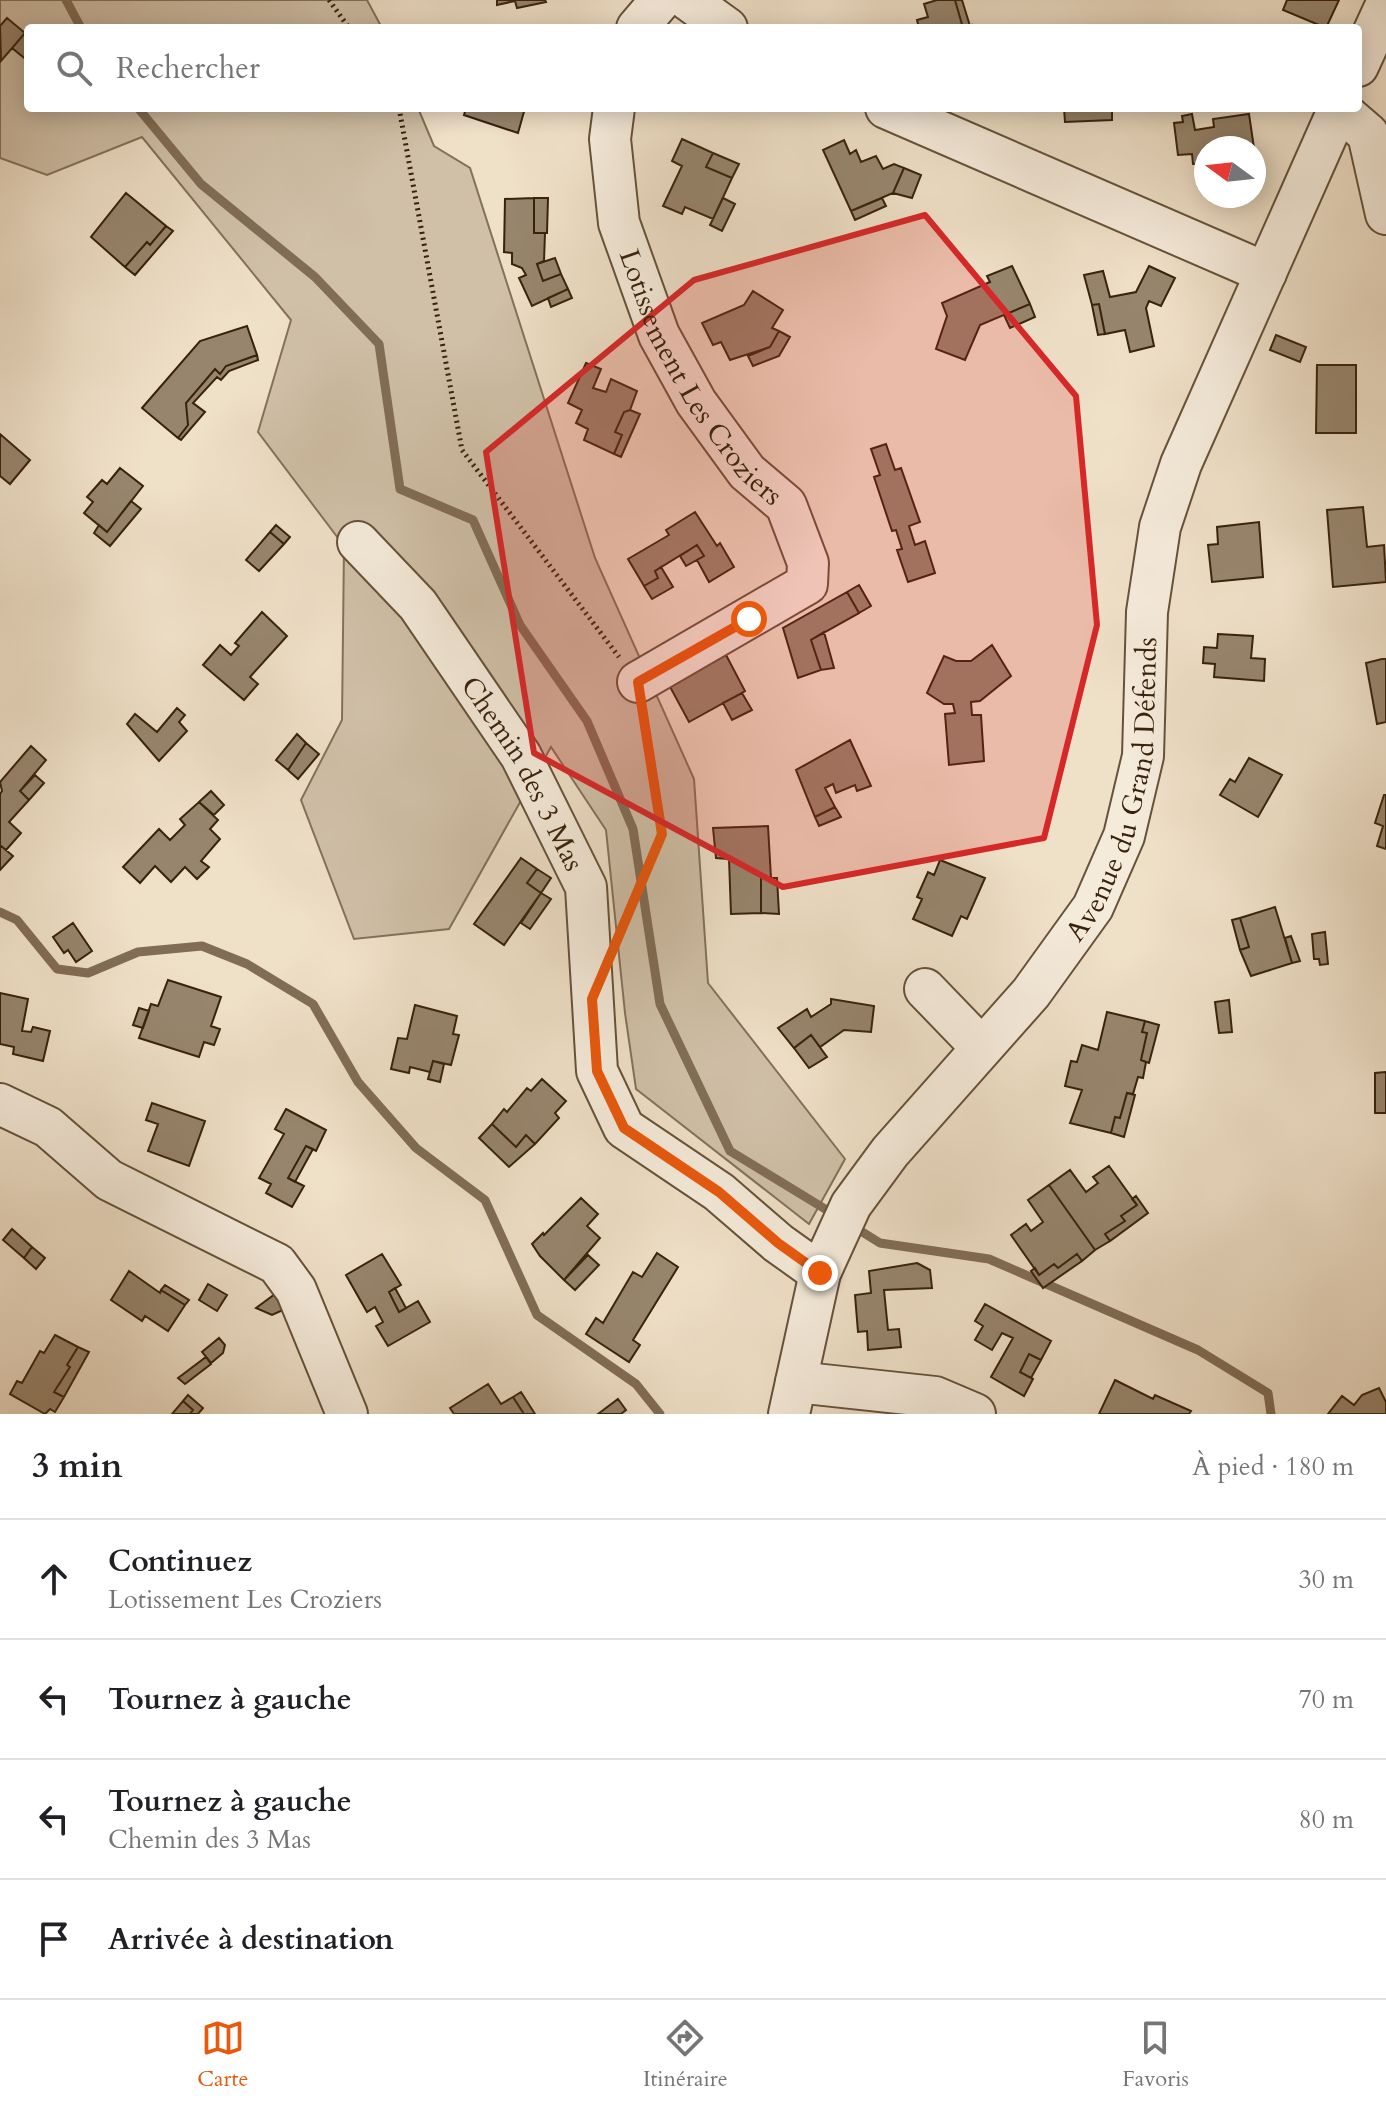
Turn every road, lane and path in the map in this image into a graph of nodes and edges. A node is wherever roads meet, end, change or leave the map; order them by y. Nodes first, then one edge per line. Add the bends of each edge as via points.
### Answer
1 (329, 0) edge
2 (661, 0) edge
3 (688, 0) edge
4 (1386, 5) edge
5 (346, 24) edge
6 (640, 24) edge
7 (721, 24) edge
8 (1362, 57) edge
9 (400, 112) edge
10 (613, 112) edge
11 (895, 112) edge
12 (1337, 112) edge
13 (1343, 112) edge
14 (1386, 214) edge
15 (1266, 273) junction
16 (358, 542) dead end
17 (638, 682) junction
18 (621, 930) dead end
19 (925, 989) dead end
20 (981, 1047) junction
21 (0, 1104) edge
22 (820, 1273) junction
23 (792, 1398) edge
24 (347, 1414) edge
25 (975, 1414) edge

1 - 5 path
2 - 6 street
3 - 7 street
4 - 8 street
9 - 17 path via 462,450
10 - 17 street, Lotissement Les Croziers via 610,139 619,223 659,335 696,402 747,472 786,505 808,563 807,584
11 - 15 street
12 - 15 street, Avenue du Grand Défends
13 - 14 street via 1368,134
15 - 20 street, Avenue du Grand Défends via 1181,464 1160,527 1147,612 1143,756 1124,836 1093,907 1031,993
16 - 22 street, Chemin des 3 Mas via 418,605 521,756 586,887 597,1071 624,1128 719,1192
17 - 18 path via 662,834
19 - 20 street
20 - 22 street, Avenue du Grand Défends via 851,1205
21 - 24 street via 48,1127 109,1180 277,1264 296,1290
22 - 23 street, Avenue du Grand Défends
23 - 25 street via 935,1397

